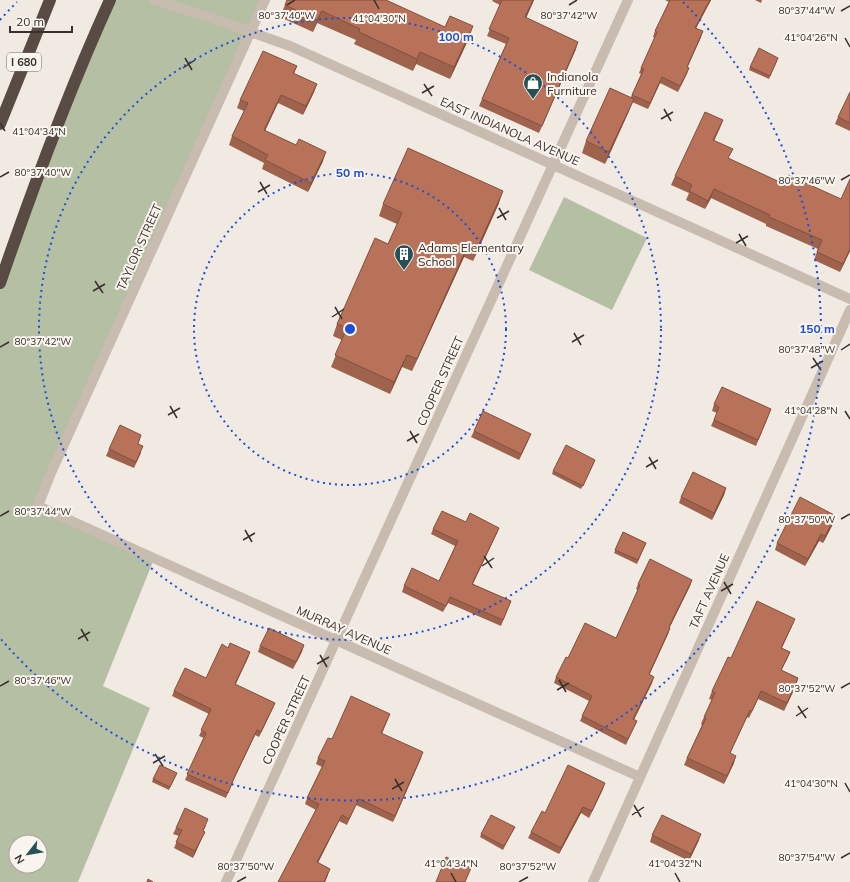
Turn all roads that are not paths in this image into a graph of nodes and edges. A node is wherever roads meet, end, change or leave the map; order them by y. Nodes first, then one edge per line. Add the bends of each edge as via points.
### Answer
1 (50, 0) edge
2 (110, 0) edge
3 (154, 0) edge
4 (265, 0) edge
5 (628, 0) edge
6 (250, 32) junction
7 (0, 124) edge
8 (553, 165) junction
9 (0, 283) edge
10 (850, 299) edge
11 (850, 310) edge
12 (38, 506) joint
13 (336, 641) junction
14 (640, 777) junction
15 (226, 882) edge
16 (593, 882) edge

1 - 7 highway, I 680
2 - 9 highway via 60,116
3 - 6 street, EAST INDIANOLA AVENUE
4 - 6 street, TAYLOR STREET
5 - 8 street, COOPER STREET
6 - 8 street, EAST INDIANOLA AVENUE via 290,46
6 - 12 street, TAYLOR STREET
8 - 10 street, EAST INDIANOLA AVENUE
8 - 13 street, COOPER STREET
11 - 14 street, TAFT AVENUE
12 - 13 street, MURRAY AVENUE
13 - 14 street, MURRAY AVENUE
13 - 15 street, COOPER STREET
14 - 16 street, TAFT AVENUE

